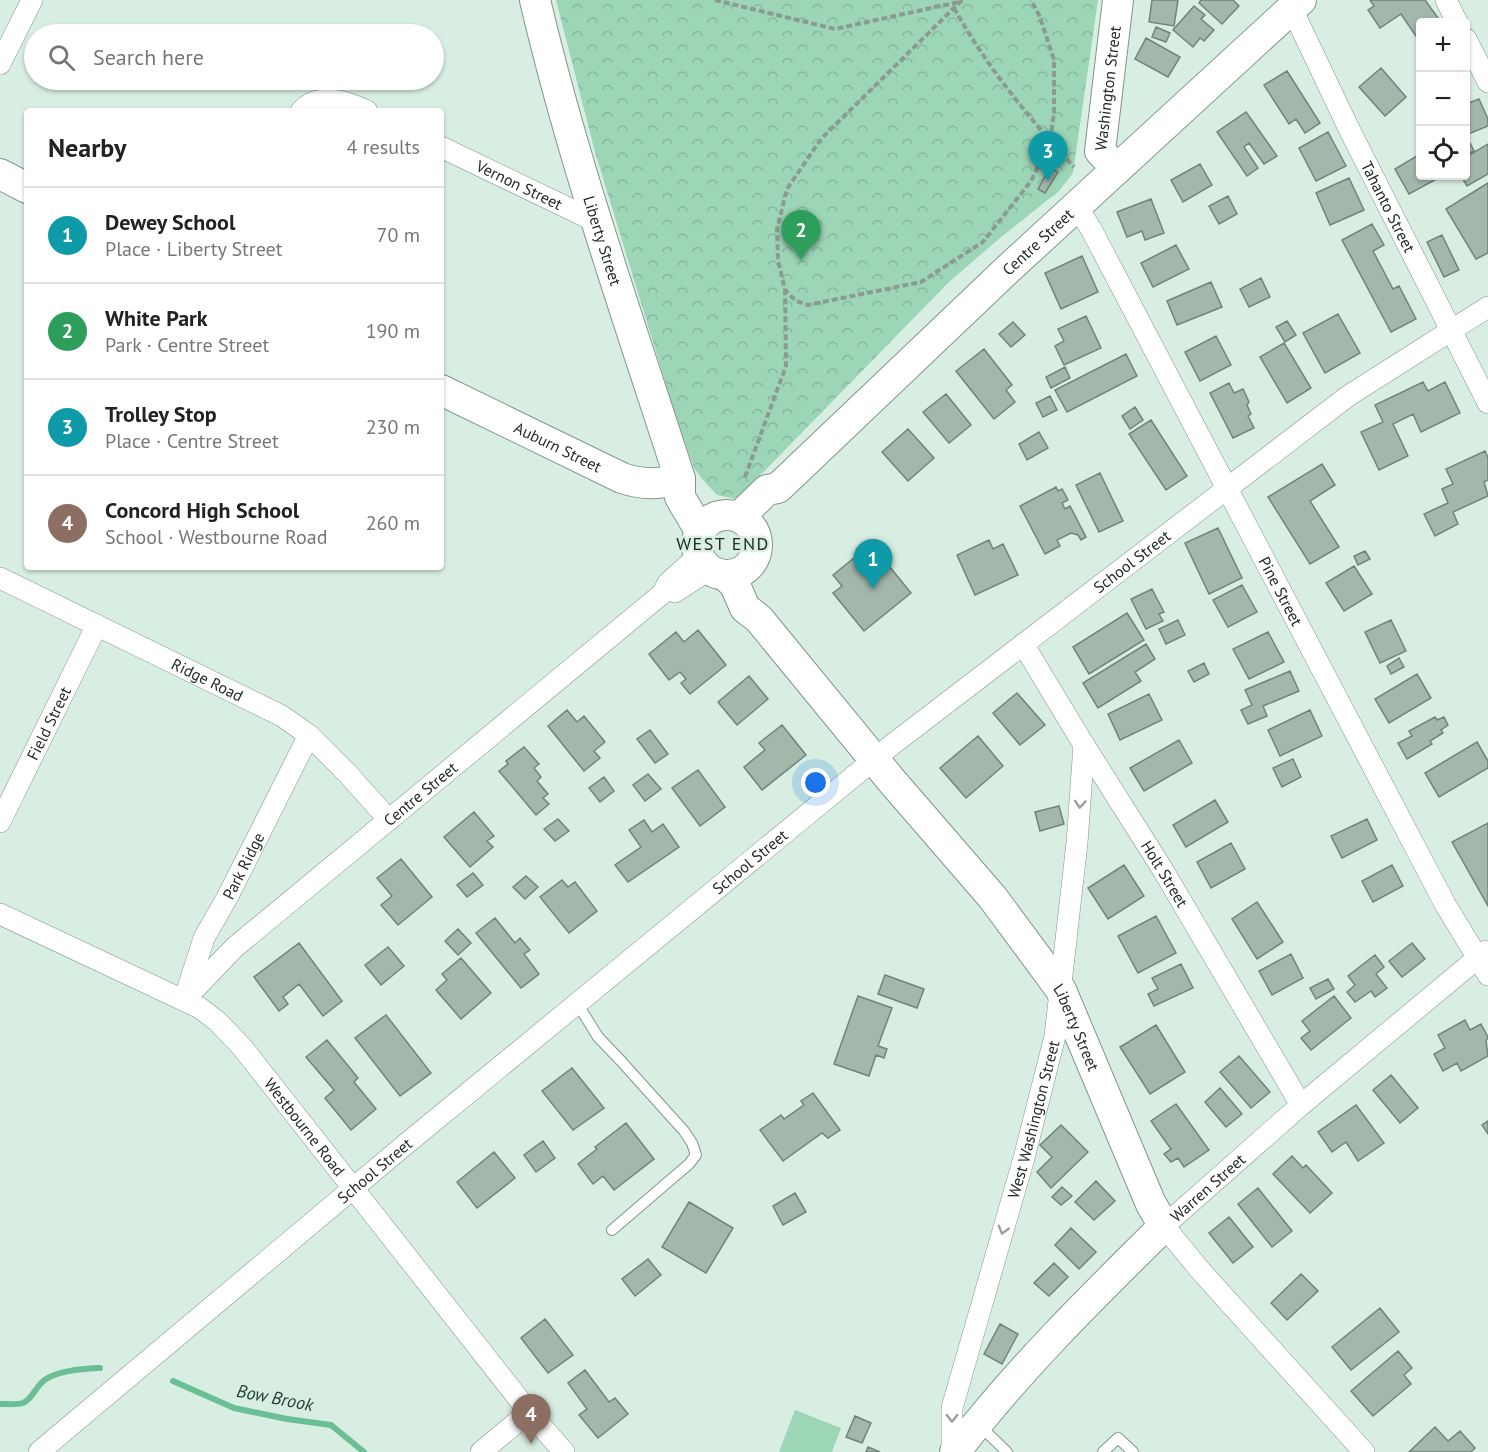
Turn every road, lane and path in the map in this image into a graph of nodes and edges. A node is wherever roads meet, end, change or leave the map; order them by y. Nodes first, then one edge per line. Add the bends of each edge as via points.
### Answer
1 (32, 0) edge
2 (536, 0) edge
3 (715, 0) edge
4 (1031, 0) edge
5 (1118, 0) edge
6 (1446, 0) edge
7 (961, 1) edge
8 (1296, 4) edge
9 (954, 8) junction
10 (1455, 18) edge
11 (1470, 47) edge
12 (0, 64) edge
13 (1488, 82) edge
14 (307, 106) edge
15 (360, 108) edge
16 (1050, 141) junction
17 (444, 148) edge
18 (1074, 167) dead end
19 (1117, 169) junction
20 (0, 174) edge
21 (24, 186) edge
22 (1077, 207) junction
23 (597, 222) junction
24 (785, 290) junction
25 (1488, 307) edge
26 (1451, 331) junction
27 (444, 391) edge
28 (1488, 403) edge
29 (680, 479) junction
30 (745, 482) dead end
31 (1226, 488) junction
32 (724, 545) junction
33 (0, 578) edge
34 (97, 625) junction
35 (1023, 644) junction
36 (309, 735) junction
37 (1084, 745) junction
38 (874, 759) junction
39 (388, 820) junction
40 (0, 822) edge
41 (0, 914) edge
42 (1484, 961) edge
43 (1061, 990) junction
44 (184, 1000) junction
45 (576, 1004) junction
46 (1301, 1105) junction
47 (354, 1190) junction
48 (1164, 1226) junction
49 (612, 1230) dead end
50 (529, 1412) junction
51 (977, 1423) junction
52 (39, 1452) edge
53 (481, 1452) edge
54 (564, 1452) edge
55 (953, 1452) edge
56 (1007, 1452) edge
57 (1103, 1452) edge
58 (1133, 1452) edge
59 (1364, 1452) edge

1 - 12 street
2 - 23 street, Liberty Street
3 - 7 path via 835,29
4 - 16 path via 1054,60
5 - 19 street, Washington Street via 1100,151
6 - 10 street
7 - 9 path
8 - 19 street, Centre Street
8 - 26 street, Tahanto Street via 1350,131
9 - 16 path via 972,42
9 - 24 path via 821,139 787,189 776,238
11 - 13 street
14 - 15 street via 338,100
16 - 18 path
16 - 24 path via 1030,181 983,242 921,282 808,305 796,301
17 - 23 street, Vernon Street
19 - 22 street, Centre Street
20 - 21 street
22 - 31 street, Pine Street
22 - 32 street, Centre Street via 778,488 768,490
23 - 29 street, Liberty Street
24 - 30 path via 786,366
25 - 26 street, School Street
26 - 28 street, Tahanto Street
26 - 31 street, School Street via 1348,396
27 - 29 street, Auburn Street via 622,478 646,484
29 - 32 street, Liberty Street via 680,497
31 - 35 street, School Street
31 - 42 street, Pine Street via 1445,904
32 - 38 street, Liberty Street via 751,580 760,602 759,619
32 - 39 street, Centre Street via 676,592 663,593
33 - 34 street, Ridge Road
34 - 36 street, Ridge Road via 282,716
34 - 40 street, Field Street
35 - 37 street, Holt Street
35 - 38 street, School Street
36 - 39 street, Ridge Road
36 - 44 street, Park Ridge via 204,938
37 -> 43 street, West Washington Street
37 - 46 street, Holt Street via 1163,870
38 - 43 street, Liberty Street via 993,898
38 - 45 street, School Street
39 - 44 street, Centre Street via 235,947
41 - 44 street, Westbourne Road
42 - 46 street, Warren Street
43 - 48 street, Liberty Street
43 -> 55 street, West Washington Street via 1054,1036 1024,1158 952,1408
44 - 47 street, Westbourne Road via 217,1021 242,1047
45 - 47 street, School Street
45 - 49 lane via 598,1037 684,1131 696,1155
46 - 48 street, Warren Street
47 - 50 street, Westbourne Road
47 - 52 street, School Street via 274,1252
48 - 51 street, Warren Street
48 - 59 street, Liberty Street
50 - 53 street
50 - 54 street, Westbourne Road
51 - 55 street, Warren Street
51 - 56 lane
57 - 58 lane via 1118,1438

